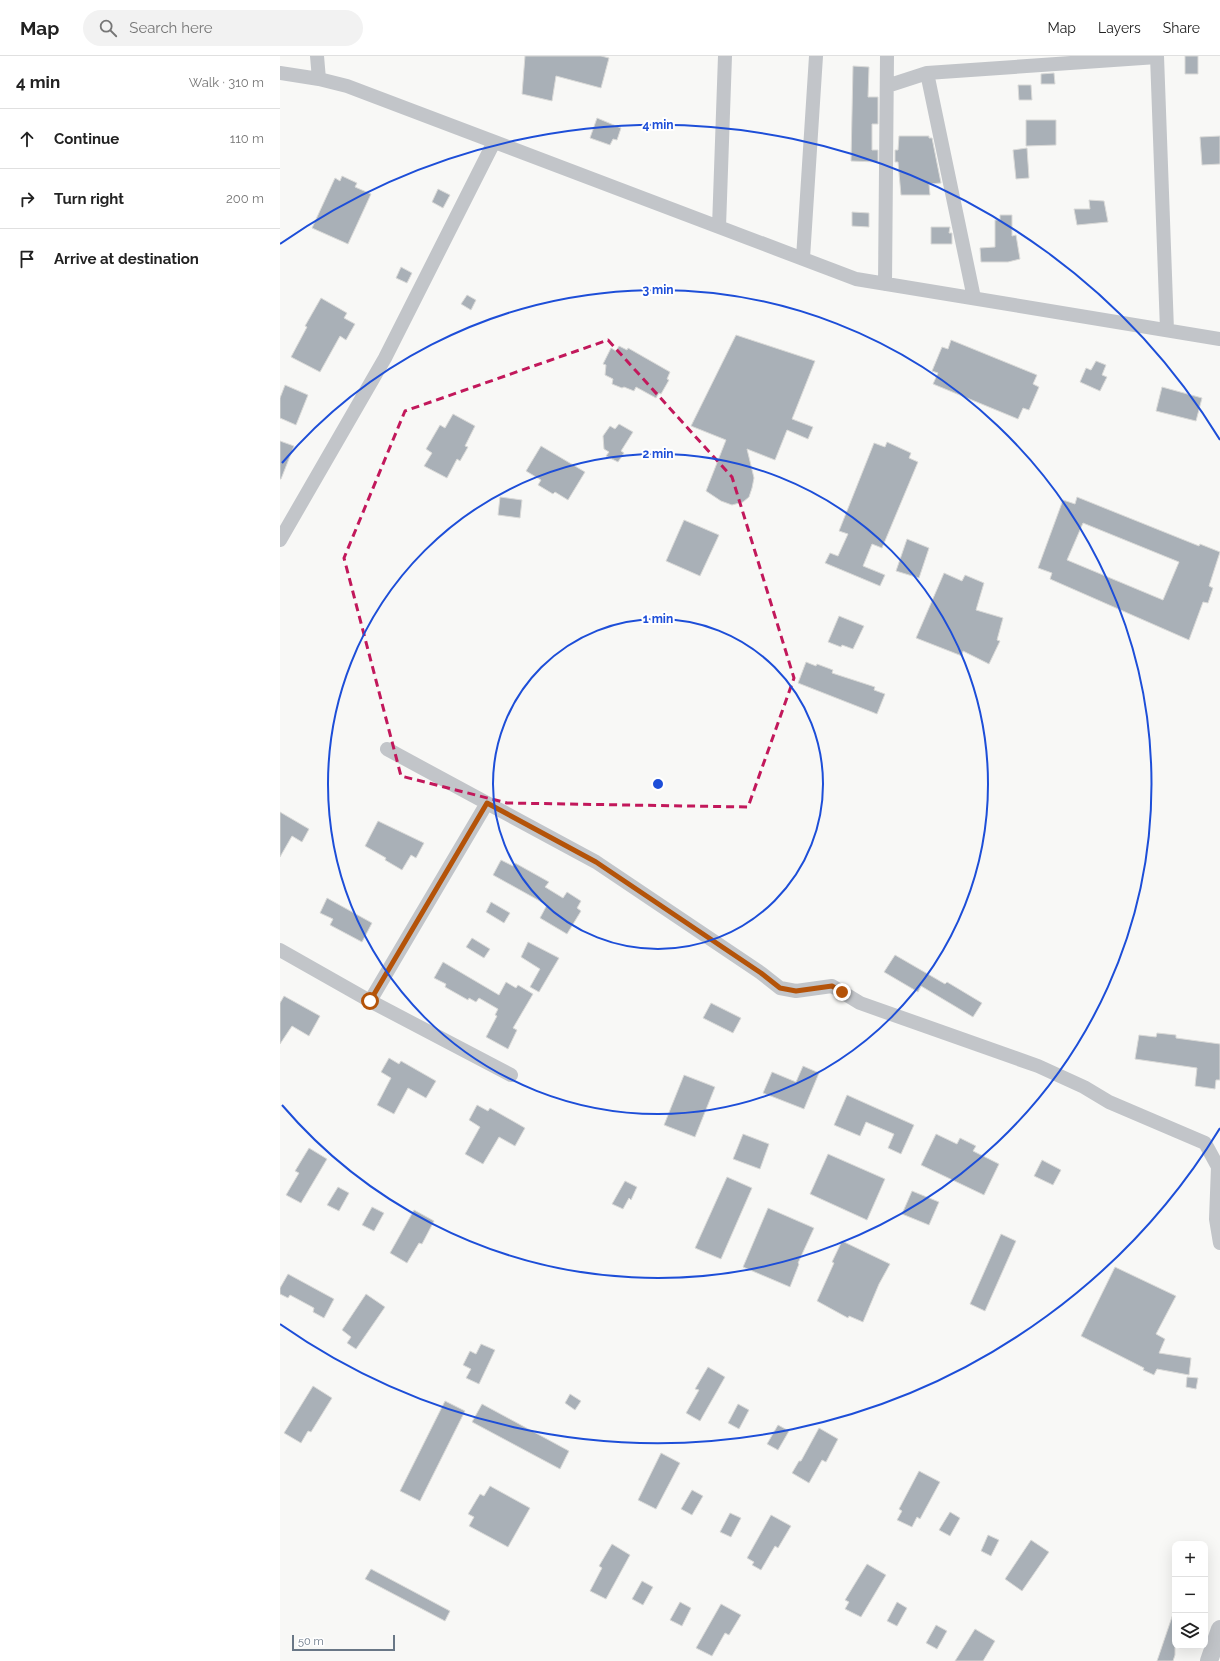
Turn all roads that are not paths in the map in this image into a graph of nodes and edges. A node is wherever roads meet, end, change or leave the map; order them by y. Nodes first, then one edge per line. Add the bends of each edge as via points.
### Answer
1 (317, 56) edge
2 (725, 56) edge
3 (816, 56) edge
4 (886, 56) edge
5 (1157, 56) edge
6 (280, 73) edge
7 (927, 73) junction
8 (319, 79) junction
9 (887, 86) junction
10 (494, 142) junction
11 (719, 227) junction
12 (803, 258) junction
13 (885, 284) junction
14 (974, 298) junction
15 (1167, 330) junction
16 (1220, 340) edge
17 (280, 540) edge
18 (387, 749) dead end
19 (487, 803) junction
20 (280, 950) edge
21 (370, 1001) junction
22 (511, 1075) dead end
23 (1220, 1243) edge
24 (1220, 1629) edge
25 (1209, 1661) edge

1 - 8 street
2 - 11 street
3 - 12 street
4 - 9 street
5 - 7 street
5 - 15 street
6 - 8 street
7 - 9 street
7 - 14 street
8 - 10 street via 347,86
9 - 13 street
10 - 11 street
10 - 17 street via 385,358
11 - 12 street
12 - 13 street via 856,278
13 - 14 street
14 - 15 street
15 - 16 street
18 - 19 street
19 - 21 street
19 - 23 street via 596,862 780,988 796,991 832,986 860,1003 1038,1066 1084,1087 1109,1102 1205,1143 1218,1167 1216,1219
20 - 21 street
21 - 22 street
24 - 25 street

